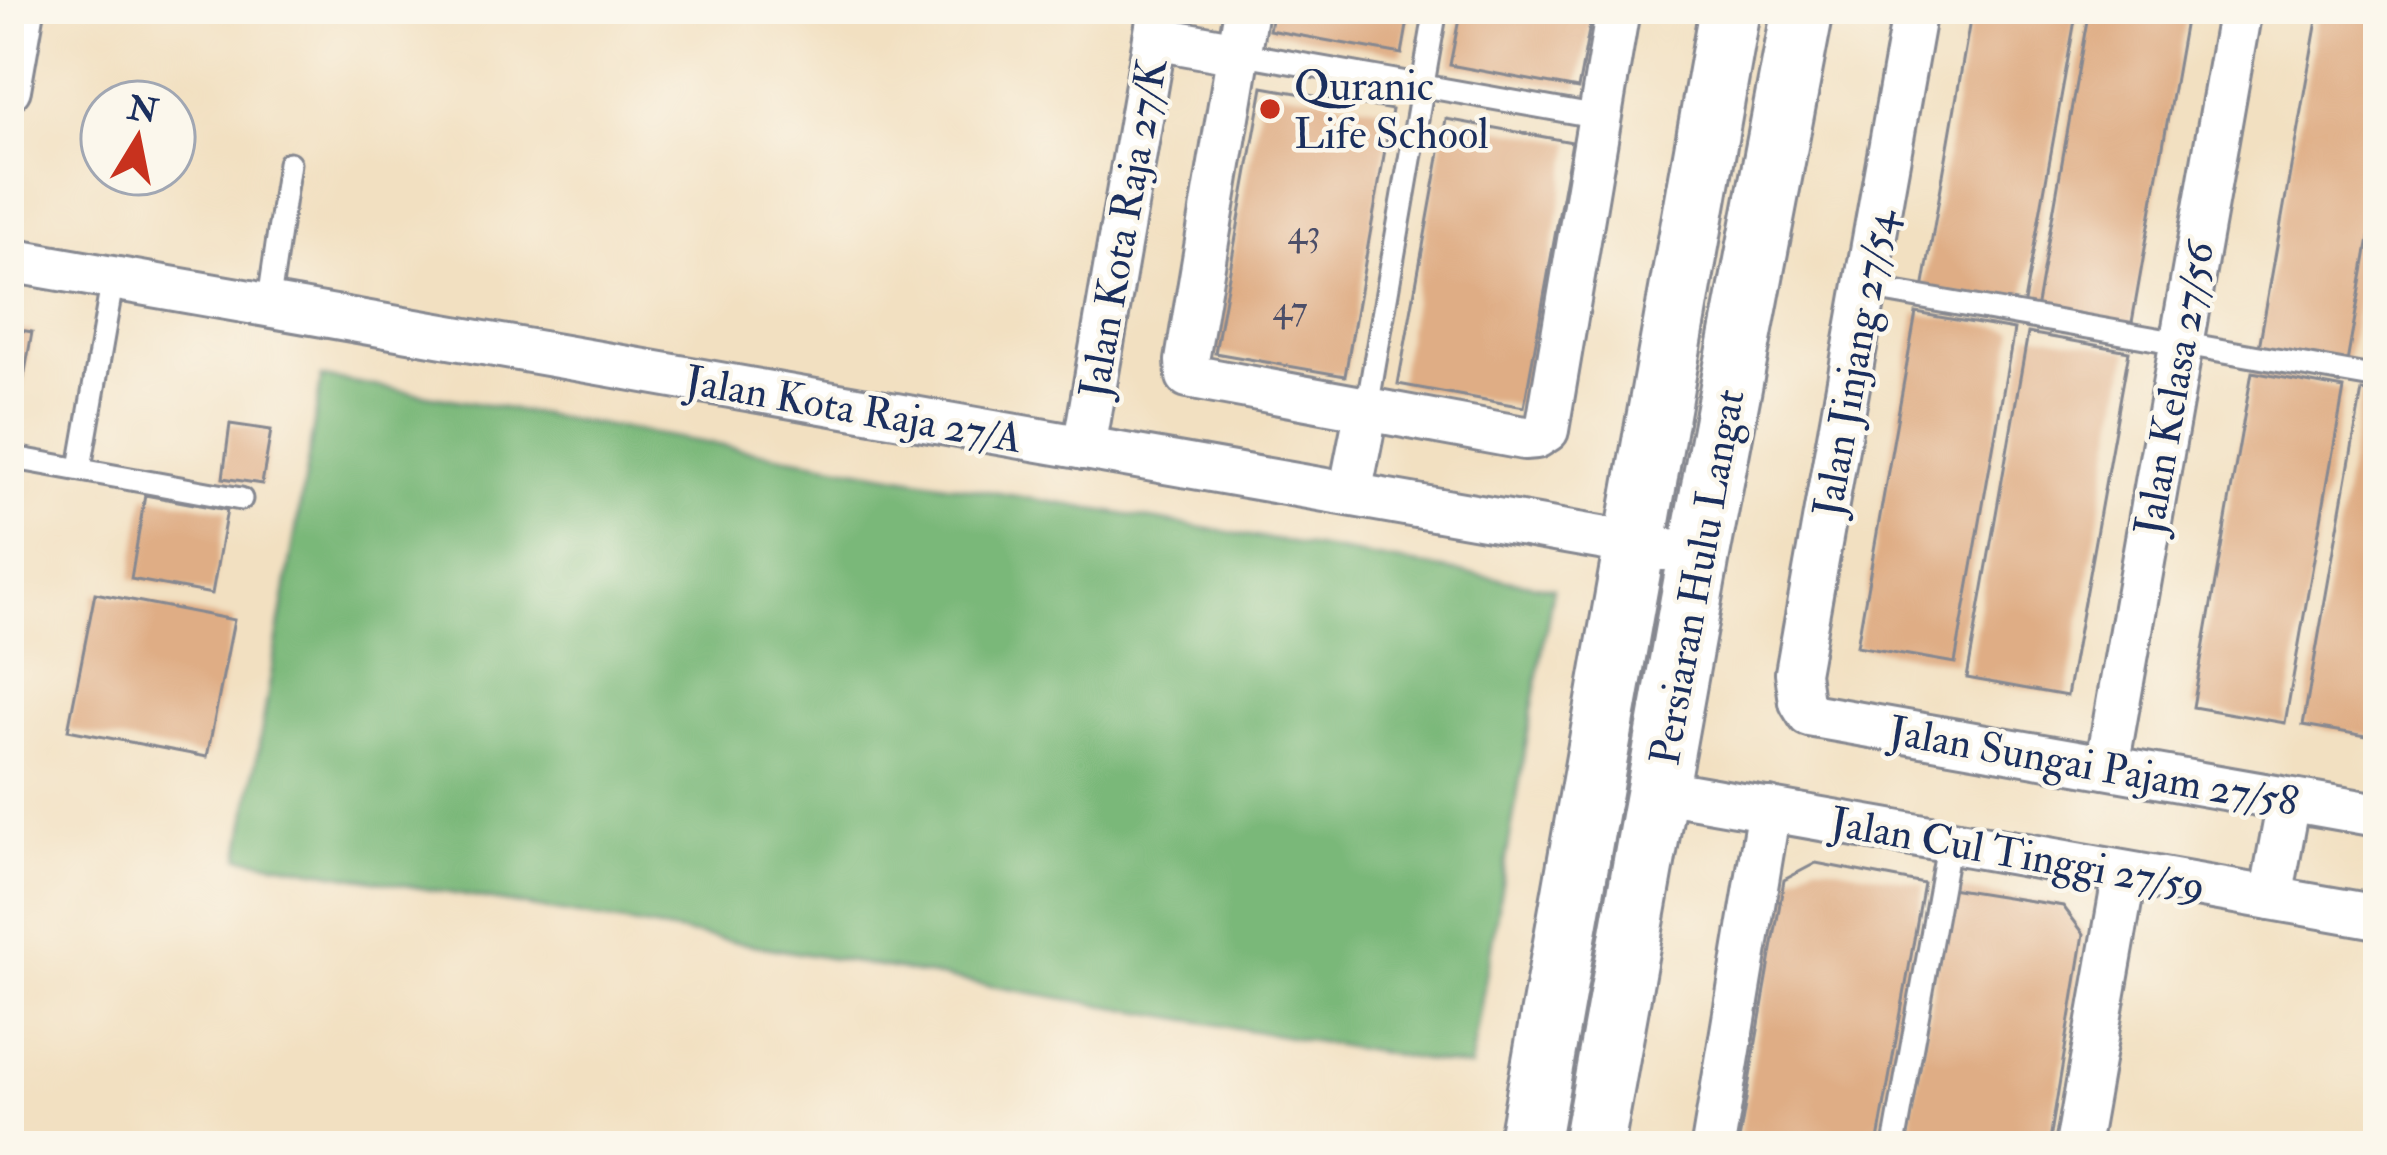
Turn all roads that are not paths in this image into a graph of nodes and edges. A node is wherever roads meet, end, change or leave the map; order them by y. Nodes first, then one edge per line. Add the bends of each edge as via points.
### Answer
1 (23, 9) edge
2 (1246, 9) edge
3 (1436, 9) edge
4 (1618, 9) edge
5 (1730, 9) edge
6 (1803, 9) edge
7 (1916, 9) edge
8 (2240, 9) edge
9 (1158, 24) edge
10 (1238, 53) junction
11 (1423, 86) junction
12 (9, 89) edge
13 (1599, 117) junction
14 (289, 163) dead end
15 (9, 260) edge
16 (112, 278) junction
17 (1867, 288) junction
18 (268, 307) junction
19 (2181, 345) junction
20 (2378, 378) edge
21 (1367, 408) junction
22 (1084, 448) junction
23 (9, 458) edge
24 (80, 468) junction
25 (1349, 494) junction
26 (241, 499) dead end
27 (1635, 544) junction
28 (1699, 555) junction
29 (1809, 715) joint
30 (2107, 767) junction
31 (1658, 790) junction
32 (2289, 800) junction
33 (1769, 809) junction
34 (2378, 815) edge
35 (1949, 842) junction
36 (2125, 872) junction
37 (2271, 898) junction
38 (2378, 917) edge
39 (1528, 1146) edge
40 (1593, 1146) edge
41 (1713, 1146) edge
42 (1894, 1146) edge
43 (2077, 1146) edge

1 - 12 street
2 - 10 street
3 - 11 lane
4 - 13 street
5 - 27 main road, Persiaran Hulu Langat
6 - 28 main road, Persiaran Hulu Langat
7 - 17 street, Jalan Jinjang 27/54
8 - 19 street, Jalan Kelasa 27/56
9 - 10 street
9 - 22 street, Jalan Kota Raja 27/K
10 - 11 lane
10 - 21 street via 1188,376
11 - 13 lane
11 - 21 lane
13 - 21 street via 1547,430 1525,438
14 - 18 lane
15 - 16 street, Jalan Kota Raja 27/A
16 - 18 street, Jalan Kota Raja 27/A
16 - 24 lane
17 - 19 lane
17 - 29 street, Jalan Jinjang 27/54 via 1797,673
18 - 22 street, Jalan Kota Raja 27/A
19 - 20 lane
19 - 30 street, Jalan Kelasa 27/56
21 - 25 street
22 - 25 street, Jalan Kota Raja 27/A
23 - 24 lane
24 - 26 lane
25 - 27 street, Jalan Kota Raja 27/A
27 - 28 street, Jalan Kota Raja 27/A
27 - 39 main road, Persiaran Hulu Langat
28 - 31 main road, Persiaran Hulu Langat
29 - 30 street, Jalan Sungai Pajam 27/58
30 - 32 street, Jalan Sungai Pajam 27/58
31 - 33 street, Jalan Cul Tinggi 27/59
31 - 40 main road, Persiaran Hulu Langat
32 - 34 street, Jalan Sungai Pajam 27/58
32 - 37 street
33 - 35 street, Jalan Cul Tinggi 27/59
33 - 41 street
35 - 36 street, Jalan Cul Tinggi 27/59
35 - 42 lane
36 - 37 street, Jalan Cul Tinggi 27/59
36 - 43 street
37 - 38 street, Jalan Cul Tinggi 27/59

